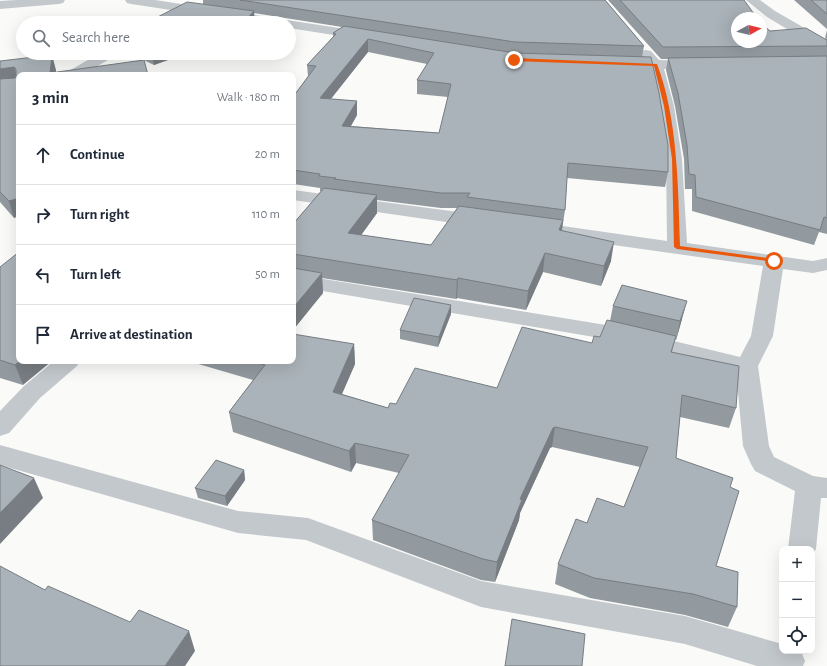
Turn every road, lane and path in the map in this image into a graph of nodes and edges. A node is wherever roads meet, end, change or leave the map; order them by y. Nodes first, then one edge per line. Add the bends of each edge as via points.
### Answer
1 (59, 0) edge
2 (131, 0) edge
3 (203, 0) edge
4 (752, 0) edge
5 (0, 5) edge
6 (188, 8) junction
7 (173, 16) edge
8 (239, 16) edge
9 (296, 25) edge
10 (374, 38) edge
11 (637, 42) edge
12 (827, 47) edge
13 (98, 60) edge
14 (608, 63) edge
15 (710, 64) edge
16 (656, 65) junction
17 (77, 72) edge
18 (296, 195) edge
19 (497, 223) edge
20 (536, 228) edge
21 (677, 247) junction
22 (774, 261) junction
23 (827, 264) edge
24 (296, 280) edge
25 (65, 364) edge
26 (748, 366) junction
27 (0, 427) edge
28 (0, 455) edge
29 (818, 487) edge
30 (803, 546) edge
31 (789, 659) edge

1 - 5 street
2 - 6 street
3 - 6 street
4 - 12 street
6 - 7 street
6 - 8 street
9 - 10 street
11 - 16 street
13 - 17 street
14 - 16 street
15 - 16 street
16 - 21 street via 666,106 674,159
18 - 19 street
20 - 21 street
21 - 22 street
22 - 23 street via 813,267
22 - 26 street via 762,336
24 - 26 street via 612,333
25 - 27 street via 32,392
26 - 29 street via 756,446 764,464
28 - 31 street via 238,522 308,529 481,594 685,630
29 - 30 street

